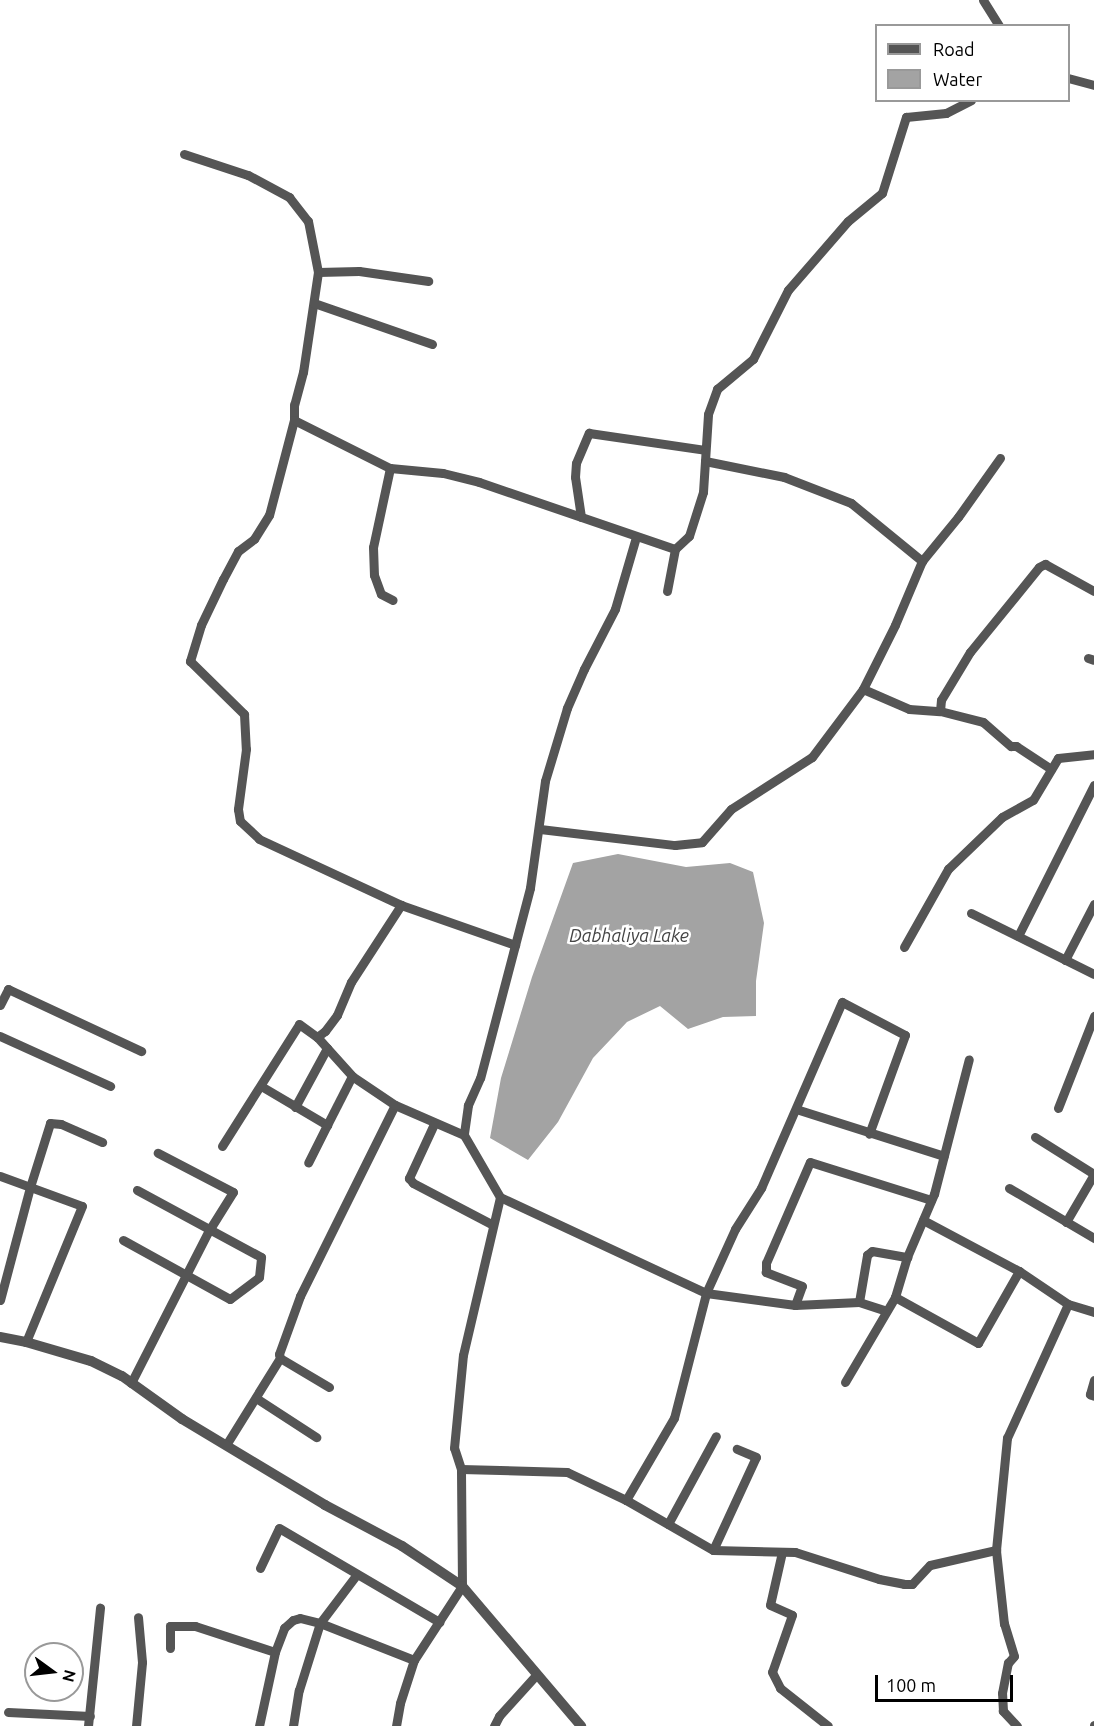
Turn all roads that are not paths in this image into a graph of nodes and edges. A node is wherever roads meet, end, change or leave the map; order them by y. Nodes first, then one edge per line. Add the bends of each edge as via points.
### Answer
1 (983, 0) edge
2 (998, 24) edge
3 (1070, 79) edge
4 (1094, 85) edge
5 (967, 102) edge
6 (184, 154) dead end
7 (318, 272) junction
8 (428, 282) dead end
9 (314, 303) junction
10 (432, 344) dead end
11 (294, 420) junction
12 (705, 450) junction
13 (1000, 458) dead end
14 (705, 461) junction
15 (390, 468) junction
16 (581, 517) junction
17 (636, 537) junction
18 (675, 549) junction
19 (922, 561) junction
20 (667, 591) dead end
21 (1094, 591) edge
22 (393, 600) dead end
23 (863, 689) junction
24 (940, 711) junction
25 (1094, 754) edge
26 (1051, 769) junction
27 (1094, 785) edge
28 (540, 829) junction
29 (401, 904) junction
30 (1094, 904) edge
31 (971, 913) dead end
32 (1018, 936) junction
33 (515, 945) junction
34 (904, 947) dead end
35 (1065, 960) junction
36 (1094, 974) edge
37 (0, 1005) edge
38 (1094, 1016) edge
39 (0, 1036) edge
40 (317, 1036) junction
41 (327, 1048) junction
42 (141, 1051) dead end
43 (969, 1059) dead end
44 (352, 1076) junction
45 (110, 1086) dead end
46 (261, 1086) junction
47 (395, 1105) junction
48 (296, 1107) junction
49 (1058, 1108) dead end
50 (796, 1109) junction
51 (434, 1124) junction
52 (327, 1125) junction
53 (869, 1134) junction
54 (464, 1135) junction
55 (1035, 1137) dead end
56 (102, 1142) dead end
57 (222, 1146) dead end
58 (158, 1153) dead end
59 (944, 1156) junction
60 (308, 1163) dead end
61 (1094, 1174) edge
62 (0, 1176) edge
63 (30, 1187) junction
64 (1009, 1188) dead end
65 (137, 1190) dead end
66 (500, 1197) junction
67 (931, 1200) junction
68 (923, 1220) junction
69 (1066, 1222) junction
70 (493, 1225) junction
71 (210, 1229) junction
72 (1094, 1238) edge
73 (123, 1240) dead end
74 (907, 1257) junction
75 (1019, 1271) junction
76 (187, 1275) junction
77 (706, 1293) junction
78 (895, 1297) junction
79 (0, 1300) edge
80 (859, 1302) junction
81 (1068, 1304) junction
82 (795, 1305) junction
83 (886, 1311) junction
84 (1094, 1312) edge
85 (0, 1337) edge
86 (26, 1342) junction
87 (280, 1358) junction
88 (1094, 1380) edge
89 (845, 1382) dead end
90 (131, 1383) junction
91 (329, 1387) dead end
92 (1094, 1396) edge
93 (256, 1398) junction
94 (716, 1436) dead end
95 (316, 1437) dead end
96 (226, 1445) junction
97 (737, 1449) dead end
98 (461, 1469) junction
99 (626, 1500) junction
100 (668, 1524) junction
101 (713, 1550) junction
102 (996, 1550) junction
103 (782, 1552) junction
104 (260, 1568) dead end
105 (357, 1574) junction
106 (462, 1586) junction
107 (100, 1608) dead end
108 (138, 1617) dead end
109 (439, 1622) junction
110 (320, 1623) junction
111 (170, 1648) dead end
112 (275, 1652) junction
113 (414, 1660) junction
114 (536, 1675) junction
115 (8, 1712) dead end
116 (90, 1716) junction
117 (88, 1726) edge
118 (136, 1726) edge
119 (259, 1726) edge
120 (293, 1726) edge
121 (396, 1726) edge
122 (494, 1726) edge
123 (581, 1726) edge
124 (828, 1726) edge
125 (1017, 1726) edge

1 - 2 street
3 - 4 street
5 - 12 street via 946,113 906,117 882,193 848,221 788,290 753,358 717,389 708,414
6 - 7 street via 248,175 289,197 308,221
7 - 8 street via 358,271
7 - 9 street
9 - 10 street
9 - 11 street
11 - 15 street
11 - 29 street via 269,515 254,539 238,551 201,625 190,661 244,714 246,749 240,820 259,839
12 - 14 street
12 - 16 street via 589,433 574,477
13 - 19 street
14 - 18 street via 695,524
14 - 19 street via 784,477 851,503
15 - 16 street via 443,473 479,482
15 - 22 street via 373,547 374,575 381,594
16 - 17 street
17 - 18 street
17 - 28 street via 615,609 567,708 545,781
18 - 20 street
19 - 23 street
21 - 24 street via 1045,564 1039,567 970,652 941,700
23 - 24 street via 909,709
23 - 28 street via 812,757 731,809 702,843 675,845
24 - 26 street via 983,722 1011,746
25 - 26 street via 1058,758
26 - 34 street via 1033,800 1002,817 948,869
27 - 32 street
28 - 33 street
29 - 33 street
29 - 40 street via 351,982 337,1015
30 - 35 street
31 - 32 street
32 - 35 street
33 - 54 street via 480,1078 468,1105
35 - 36 street
37 - 42 street via 8,989
38 - 49 street
39 - 45 street
40 - 41 street
40 - 46 street via 299,1024
41 - 44 street
41 - 48 street
43 - 59 street
44 - 47 street
44 - 52 street
46 - 48 street
46 - 57 street
47 - 51 street
47 - 87 street via 300,1296
48 - 52 street
50 - 53 street
50 - 53 street via 842,1002 905,1035
50 - 77 street via 761,1188 735,1229
51 - 54 street
51 - 70 street via 409,1178
52 - 60 street
53 - 59 street
54 - 66 street
55 - 61 street
56 - 63 street via 50,1123
58 - 71 street via 233,1192
59 - 67 street
61 - 69 street
62 - 63 street
63 - 79 street
63 - 86 street via 82,1206
64 - 69 street
65 - 71 street
66 - 70 street
66 - 77 street
67 - 68 street
67 - 82 street via 810,1162 766,1263 766,1272 802,1286
68 - 74 street
68 - 75 street
69 - 72 street
70 - 98 street via 463,1355 454,1448
71 - 76 street
71 - 76 street via 261,1257 259,1277 230,1299
73 - 76 street
74 - 78 street
74 - 80 street via 872,1251 867,1255
75 - 78 street via 978,1343
75 - 81 street
76 - 90 street
77 - 82 street
77 - 99 street via 674,1418
78 - 83 street
80 - 82 street
80 - 83 street
81 - 84 street
81 - 102 street via 1006,1438
83 - 89 street
85 - 86 street
86 - 90 street via 91,1361
87 - 91 street
87 - 93 street
88 - 92 street via 1090,1394
90 - 96 street
93 - 95 street
93 - 96 street
94 - 100 street
96 - 106 street via 402,1546
97 - 101 street via 756,1457
98 - 99 street via 567,1472
98 - 106 street
99 - 100 street
100 - 101 street
101 - 103 street
102 - 103 street via 930,1565 912,1584 879,1579 795,1552
102 - 125 street via 1004,1624 1014,1656 1008,1663 1002,1693 1003,1711
103 - 124 street via 770,1605 792,1615 772,1672 780,1688
104 - 105 street via 279,1528
105 - 109 street
105 - 110 street
106 - 109 street
106 - 114 street
107 - 116 street
108 - 118 street via 142,1662
109 - 113 street
110 - 112 street via 300,1618 289,1622
110 - 113 street
110 - 120 street via 299,1690
111 - 112 street via 170,1626 195,1626
112 - 119 street
113 - 121 street
114 - 122 street
114 - 123 street
115 - 116 street
116 - 117 street

